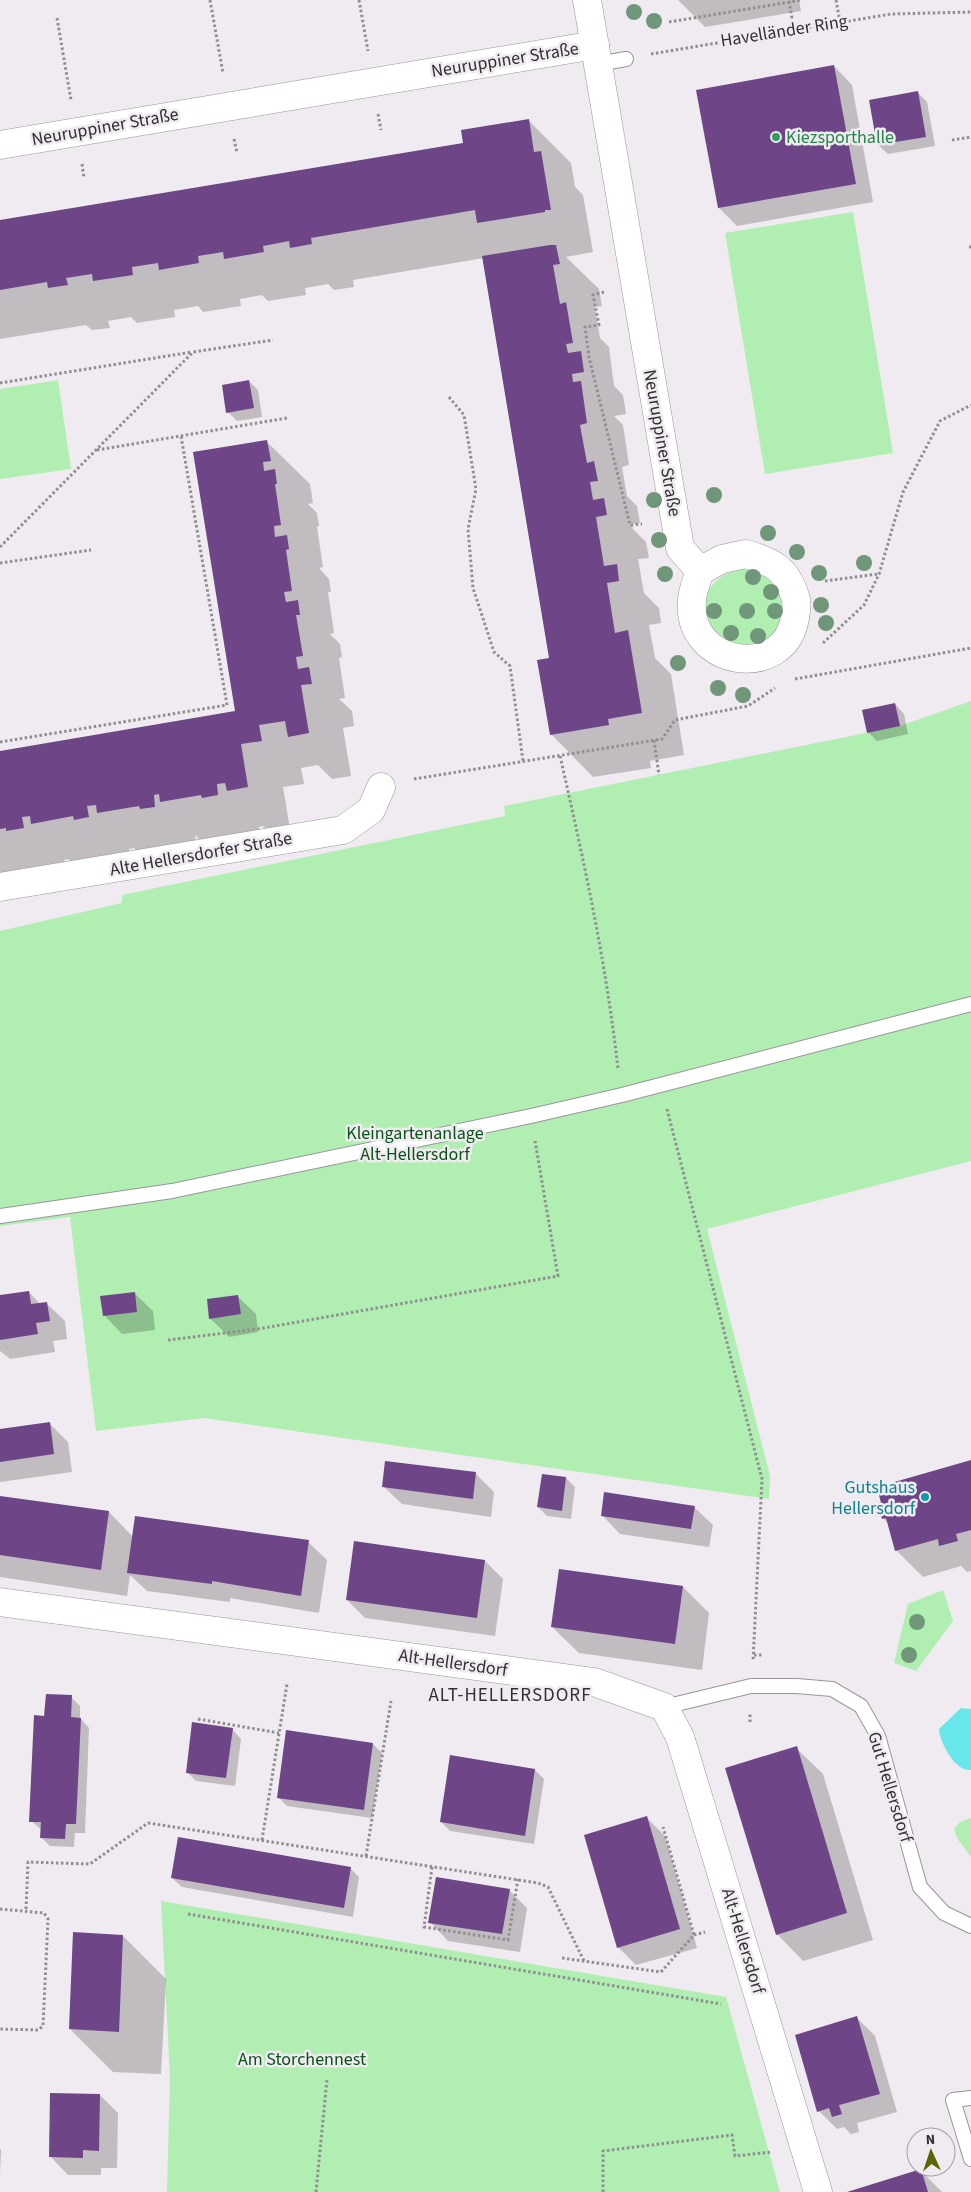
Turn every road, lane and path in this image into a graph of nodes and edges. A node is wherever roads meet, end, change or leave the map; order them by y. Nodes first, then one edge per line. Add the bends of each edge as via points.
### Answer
1 (210, 0) edge
2 (359, 0) edge
3 (587, 0) edge
4 (802, 0) edge
5 (836, 0) edge
6 (789, 1) edge
7 (971, 12) edge
8 (57, 18) dead end
9 (669, 22) dead end
10 (840, 22) junction
11 (794, 30) junction
12 (596, 54) junction
13 (369, 58) dead end
14 (626, 59) joint
15 (224, 81) dead end
16 (72, 106) dead end
17 (971, 138) edge
18 (952, 140) dead end
19 (0, 145) edge
20 (604, 292) dead end
21 (273, 340) dead end
22 (193, 352) junction
23 (0, 383) edge
24 (449, 397) dead end
25 (286, 418) dead end
26 (181, 436) junction
27 (96, 450) junction
28 (642, 524) dead end
29 (0, 547) edge
30 (91, 550) dead end
31 (0, 563) edge
32 (700, 571) junction
33 (879, 574) dead end
34 (792, 584) junction
35 (971, 648) edge
36 (787, 680) dead end
37 (654, 740) dead end
38 (0, 742) edge
39 (560, 756) dead end
40 (524, 761) dead end
41 (659, 775) dead end
42 (382, 787) dead end
43 (0, 887) edge
44 (971, 1004) edge
45 (661, 1084) junction
46 (622, 1095) junction
47 (531, 1116) junction
48 (0, 1216) edge
49 (168, 1340) dead end
50 (0, 1602) edge
51 (755, 1635) dead end
52 (754, 1655) dead end
53 (764, 1655) dead end
54 (287, 1684) dead end
55 (391, 1701) dead end
56 (664, 1707) junction
57 (198, 1719) dead end
58 (279, 1733) junction
59 (663, 1827) dead end
60 (262, 1840) junction
61 (366, 1856) junction
62 (432, 1866) junction
63 (518, 1879) junction
64 (0, 1909) edge
65 (26, 1909) junction
66 (188, 1914) dead end
67 (971, 1926) edge
68 (562, 1958) dead end
69 (584, 1961) junction
70 (721, 2004) dead end
71 (0, 2030) edge
72 (326, 2079) dead end
73 (971, 2098) edge
74 (804, 2144) junction
75 (971, 2159) edge
76 (316, 2192) edge
77 (604, 2192) edge
78 (818, 2192) edge

1 - 15 path
2 - 13 path
3 - 12 street
4 - 6 path
5 - 10 path
6 - 9 path
6 - 11 path
7 - 10 path, Havelländer Ring via 891,14
8 - 16 path
10 - 11 path, Havelländer Ring
11 - 14 path, Havelländer Ring
12 - 14 lane
12 - 19 street, Neuruppiner Straße
12 - 32 street, Neuruppiner Straße via 680,548
17 - 18 path
20 - 28 path via 593,295 599,325 585,328 589,357 630,525
21 - 22 path
22 - 23 path
22 - 27 path
24 - 40 path via 464,415 476,489 468,529 473,588 494,652 510,666
25 - 26 path
26 - 27 path
26 - 38 path via 227,705
27 - 29 path
30 - 31 path
32 - 34 street via 722,559 746,554 771,562
32 - 34 street via 692,601 694,624 708,646 729,658 755,659 778,649 793,628 797,603
33 - 34 path
35 - 36 path
37 - 41 path
39 - 46 path via 593,902
42 - 43 street, Alte Hellersdorfer Straße via 371,810 343,830
44 - 45 lane
45 - 46 lane
45 - 51 path via 762,1479
46 - 47 lane
47 - 48 lane via 172,1191
47 - 49 path via 558,1276 258,1329
50 - 56 street, Alt-Hellersdorf via 594,1682
52 - 53 path
54 - 58 path
55 - 61 path
56 - 67 lane, Gut Hellersdorf via 752,1686 832,1689 860,1706 878,1736 920,1887 944,1913
56 - 74 street, Alt-Hellersdorf via 680,1737
57 - 58 path
58 - 60 path
59 - 69 path via 694,1935 661,1972
60 - 61 path
60 - 65 path via 148,1823 90,1864 28,1862
61 - 62 path
62 - 63 path
62 - 63 path via 424,1927 508,1940
63 - 69 path via 548,1887
64 - 65 path
65 - 71 path via 44,1913 48,1919 43,2026 38,2030
66 - 70 path
68 - 69 path
72 - 76 path
73 - 75 lane via 953,2100
74 - 77 path via 735,2156 732,2135 604,2151
74 - 78 street, Alt-Hellersdorf

